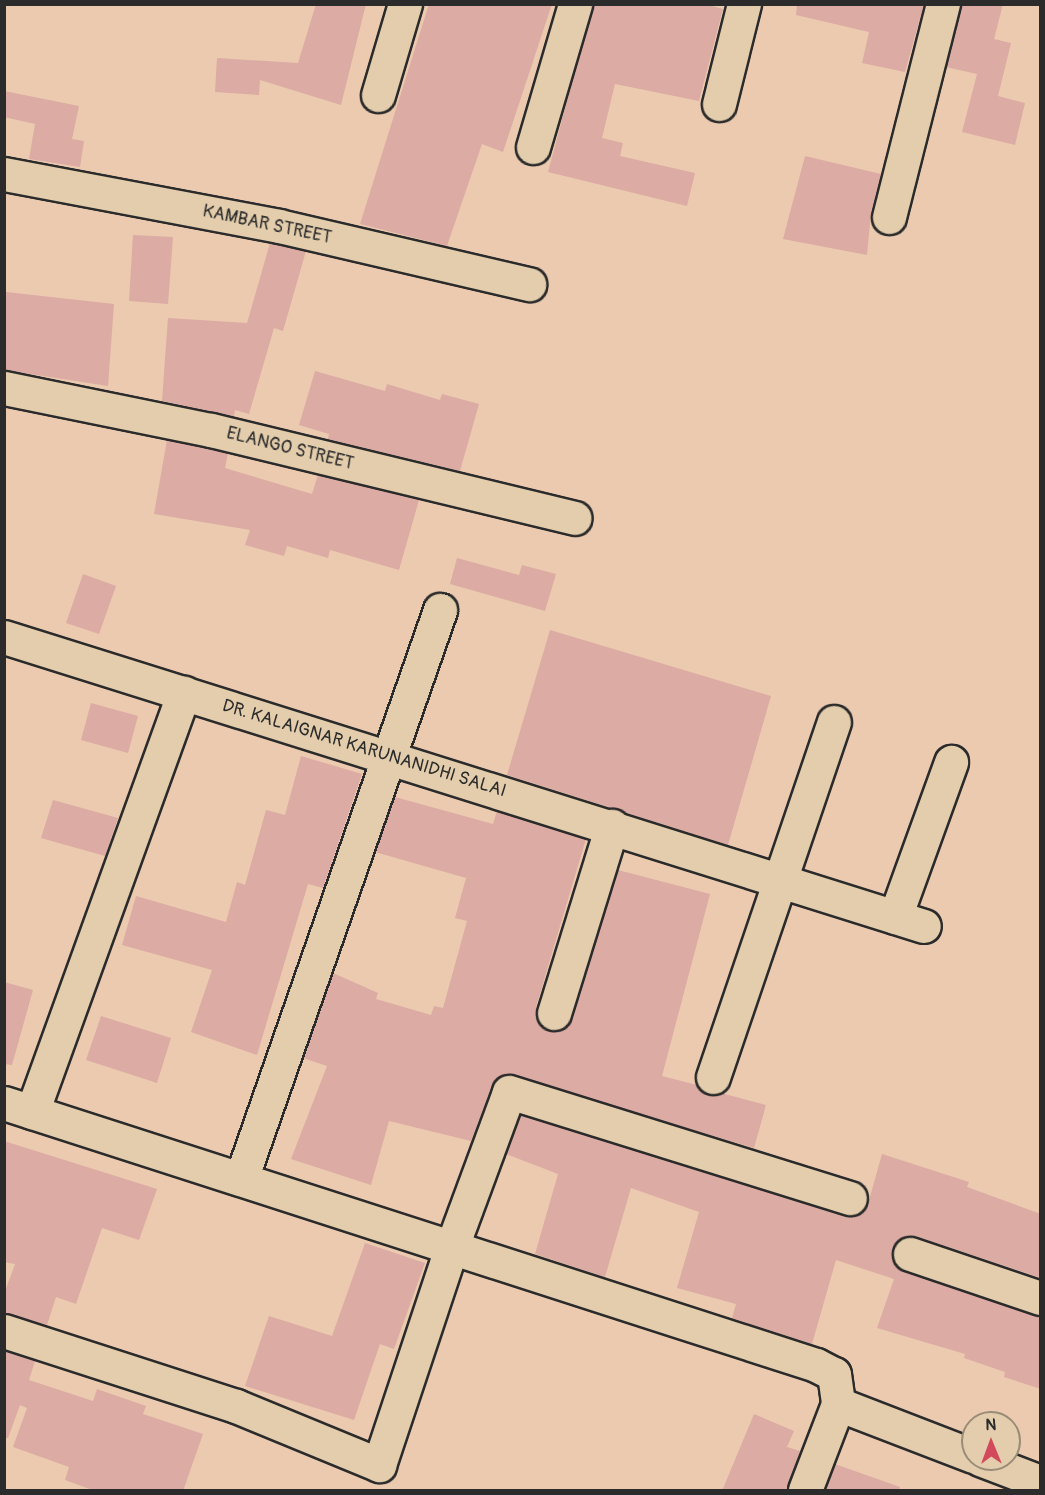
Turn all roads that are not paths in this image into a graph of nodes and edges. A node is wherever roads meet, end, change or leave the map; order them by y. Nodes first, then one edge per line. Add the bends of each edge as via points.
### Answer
1 (405, 4) edge
2 (575, 4) edge
3 (744, 4) edge
4 (943, 4) edge
5 (378, 95) dead end
6 (718, 104) dead end
7 (533, 147) dead end
8 (4, 174) edge
9 (889, 217) dead end
10 (529, 284) dead end
11 (4, 387) edge
12 (574, 518) dead end
13 (440, 610) dead end
14 (4, 637) edge
15 (184, 693) junction
16 (834, 722) dead end
17 (390, 758) junction
18 (951, 762) dead end
19 (612, 826) junction
20 (780, 879) junction
21 (554, 1013) dead end
22 (713, 1077) dead end
23 (18, 1107) edge
24 (241, 1179) junction
25 (850, 1198) dead end
26 (451, 1249) junction
27 (910, 1254) dead end
28 (1041, 1298) edge
29 (4, 1331) edge
30 (838, 1404) junction
31 (961, 1451) edge
32 (1012, 1471) edge
33 (1041, 1482) edge
34 (805, 1491) edge

1 - 5 street
2 - 7 street
3 - 6 street
4 - 9 street
8 - 10 street, KAMBAR STREET via 279,226
11 - 12 street, ELANGO STREET via 211,430
13 - 17 street
14 - 15 street, DR. KALAIGNAR KARUNANIDHI SALAI
15 - 17 street, DR. KALAIGNAR KARUNANIDHI SALAI
15 - 23 street
16 - 20 street
17 - 19 street, DR. KALAIGNAR KARUNANIDHI SALAI
17 - 24 street
18 - 20 street, DR. KALAIGNAR KARUNANIDHI SALAI via 910,921
19 - 20 street, DR. KALAIGNAR KARUNANIDHI SALAI
19 - 21 street
20 - 22 street
23 - 24 street
24 - 26 street
25 - 26 street via 513,1091 507,1094
26 - 29 street via 379,1465 236,1406
26 - 30 street via 816,1365 834,1374
27 - 28 street
30 - 31 street
30 - 34 street
32 - 33 street

